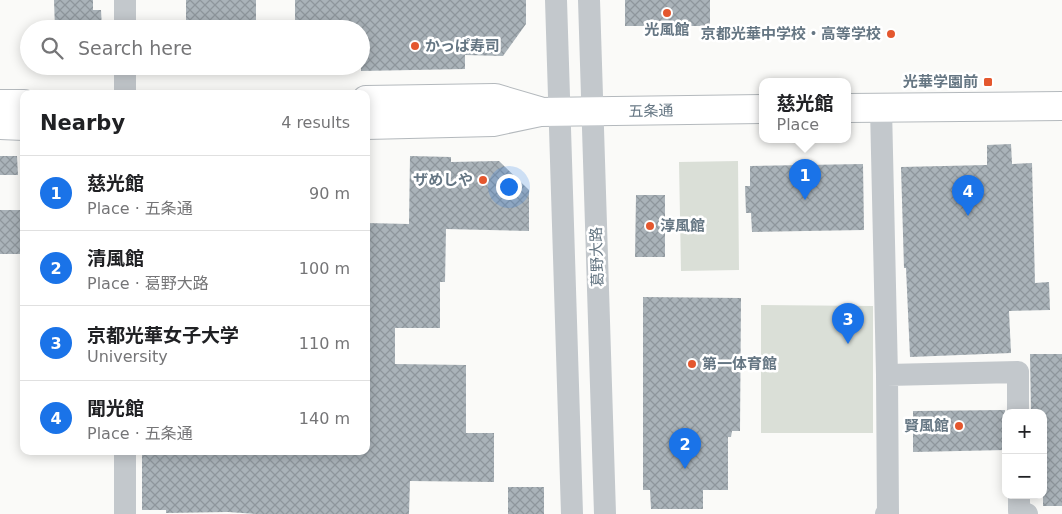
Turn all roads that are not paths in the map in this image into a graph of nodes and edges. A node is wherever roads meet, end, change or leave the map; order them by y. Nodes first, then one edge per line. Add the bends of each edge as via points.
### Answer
1 (124, 0) edge
2 (556, 0) edge
3 (590, 0) edge
4 (125, 20) edge
5 (125, 75) edge
6 (124, 90) edge
7 (370, 100) edge
8 (0, 104) edge
9 (20, 104) edge
10 (1062, 106) edge
11 (851, 108) edge
12 (881, 108) junction
13 (759, 109) edge
14 (592, 111) junction
15 (550, 112) junction
16 (0, 125) edge
17 (370, 125) edge
18 (20, 126) edge
19 (887, 375) junction
20 (1018, 409) edge
21 (125, 455) edge
22 (1019, 499) edge
23 (125, 514) edge
24 (572, 514) edge
25 (605, 514) edge
26 (886, 514) edge
27 (1027, 514) edge

1 - 4 street
2 - 15 street
3 - 14 street, 葛野大路
5 - 6 street
7 - 15 highway, 五条通 via 495,98
8 - 9 highway
10 - 12 highway
11 - 12 highway
12 - 19 street
13 - 14 highway, 五条通
14 - 15 highway, 五条通
14 - 25 street, 葛野大路
15 - 17 highway, 五条通 via 494,122
15 - 24 street
16 - 18 highway
19 - 20 street via 1018,372
19 - 26 street
21 - 23 street
22 - 27 street via 1019,511

